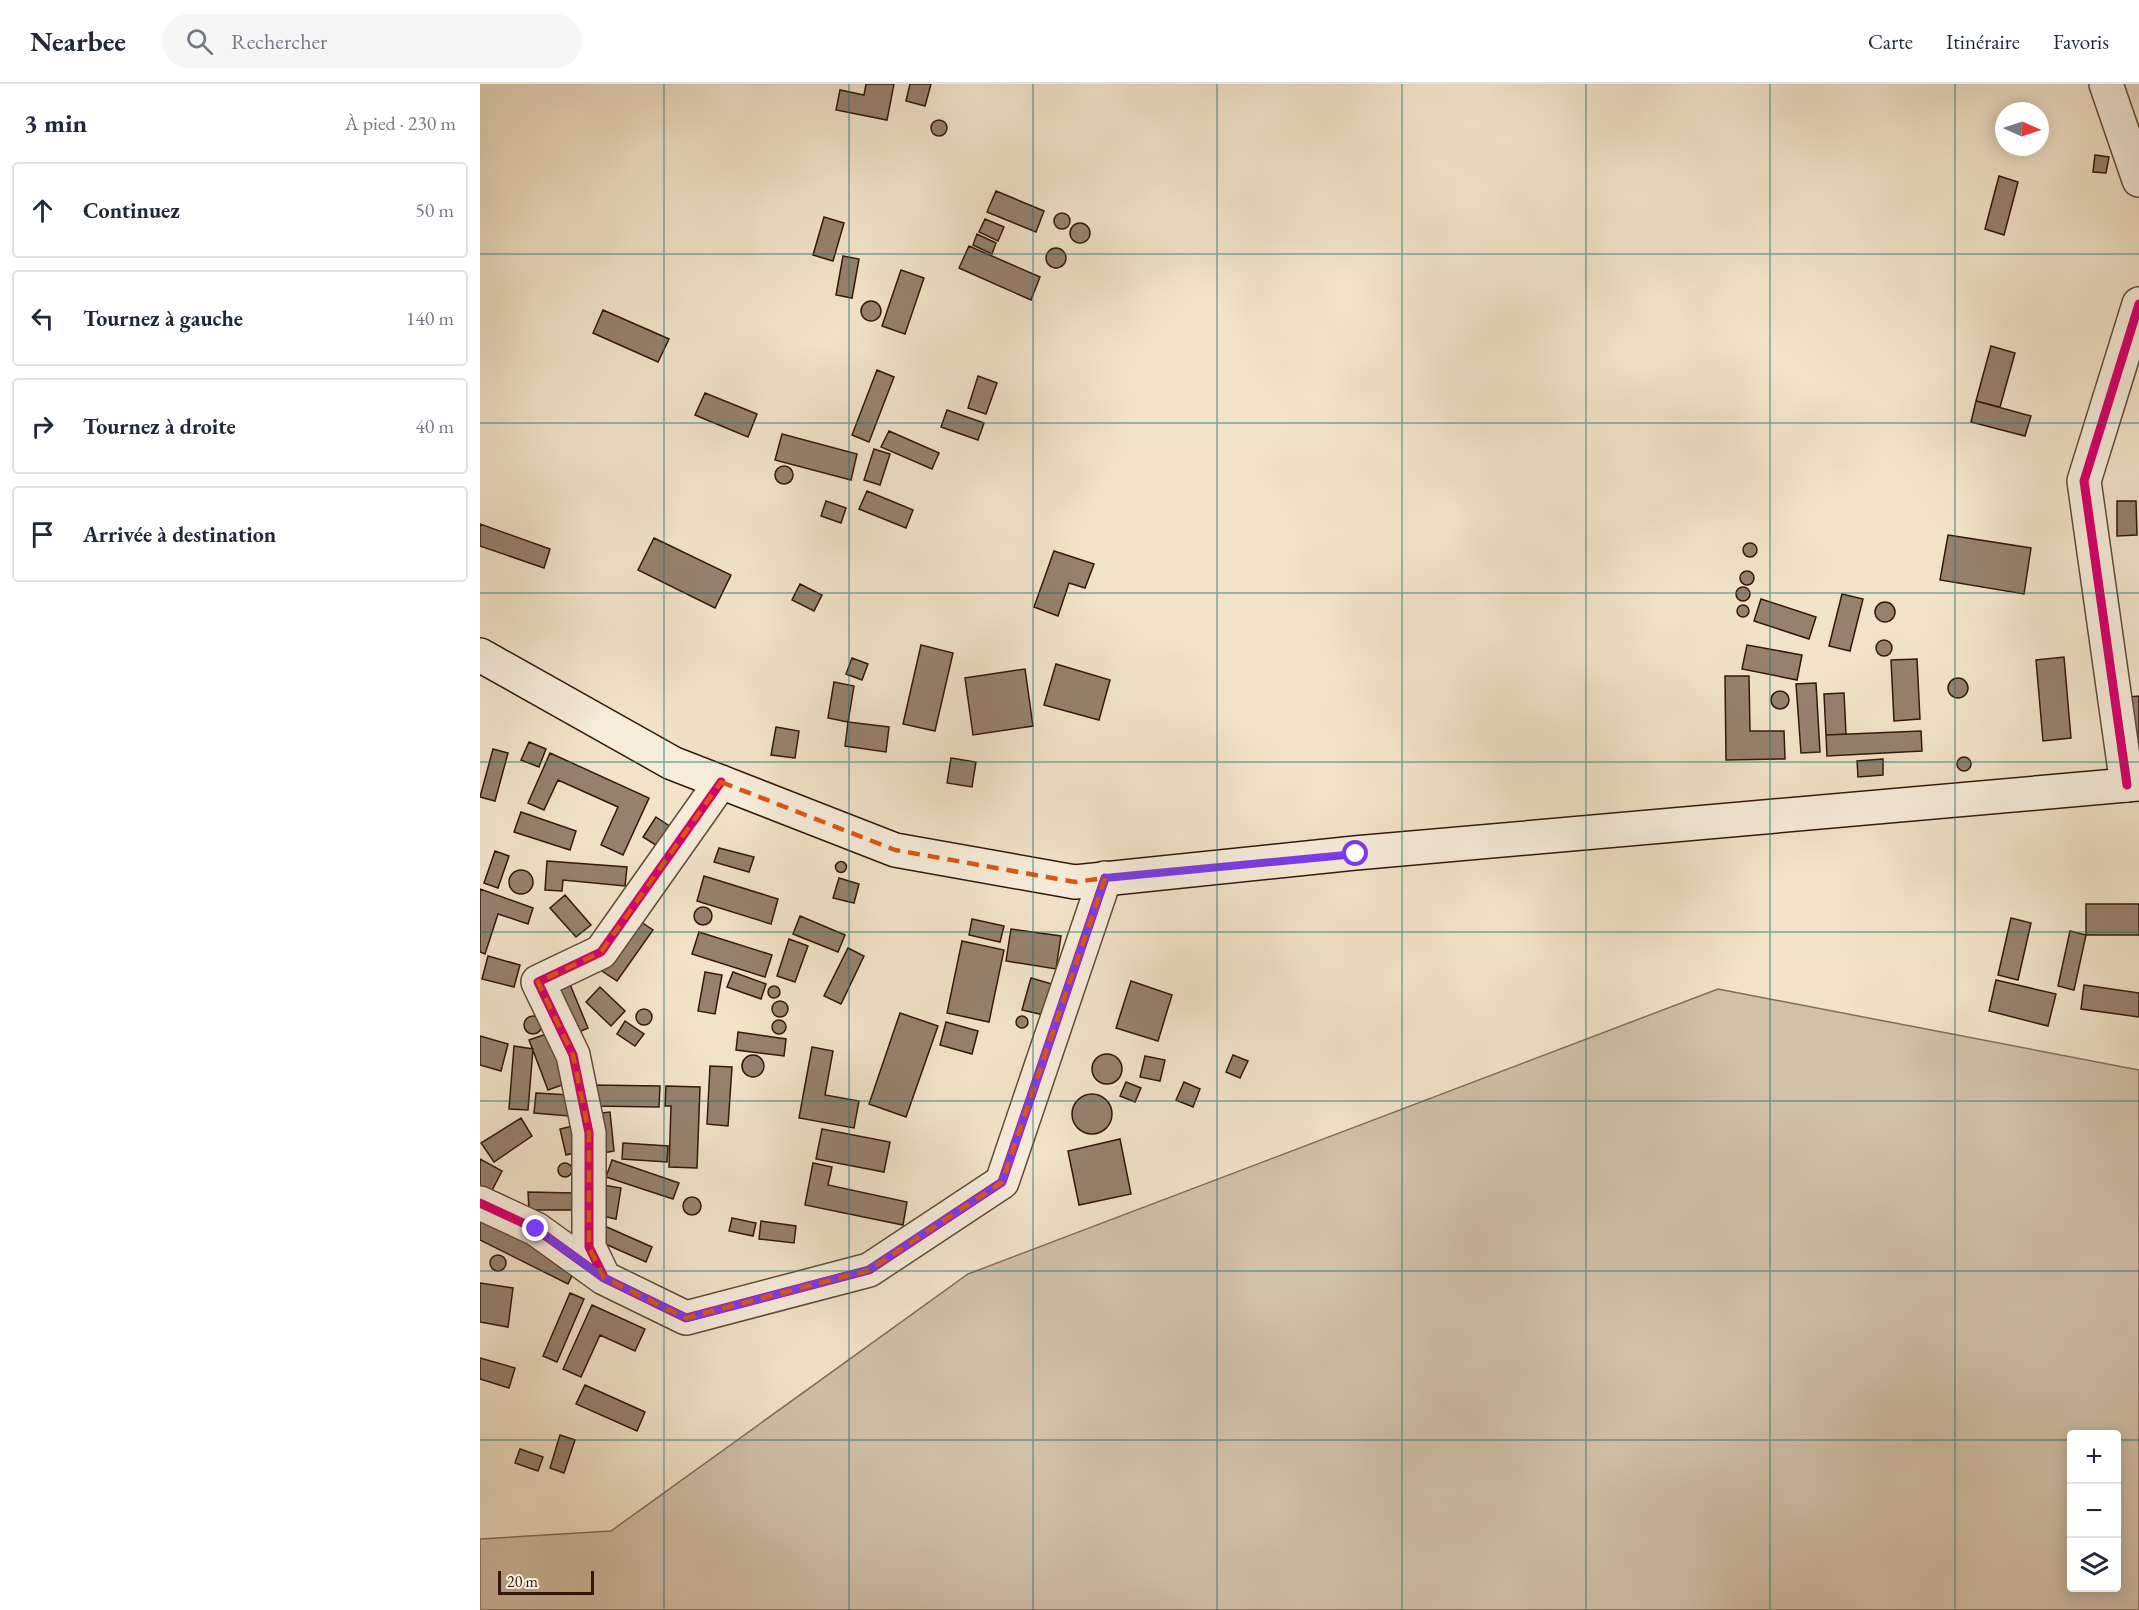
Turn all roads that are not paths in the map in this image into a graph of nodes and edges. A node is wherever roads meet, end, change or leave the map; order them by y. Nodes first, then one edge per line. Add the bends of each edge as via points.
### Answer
1 (2106, 84) edge
2 (2139, 180) edge
3 (2139, 304) edge
4 (480, 654) edge
5 (721, 782) junction
6 (2133, 784) edge
7 (1105, 878) junction
8 (480, 1203) edge
9 (604, 1278) junction

1 - 2 street
3 - 6 street via 2084,481
4 - 5 street via 672,763
5 - 7 street via 895,850 1075,882
5 - 9 street via 601,952 538,982 573,1055 588,1134 589,1247
6 - 7 street
7 - 9 street via 1002,1182 868,1270 687,1318
8 - 9 street via 536,1229

